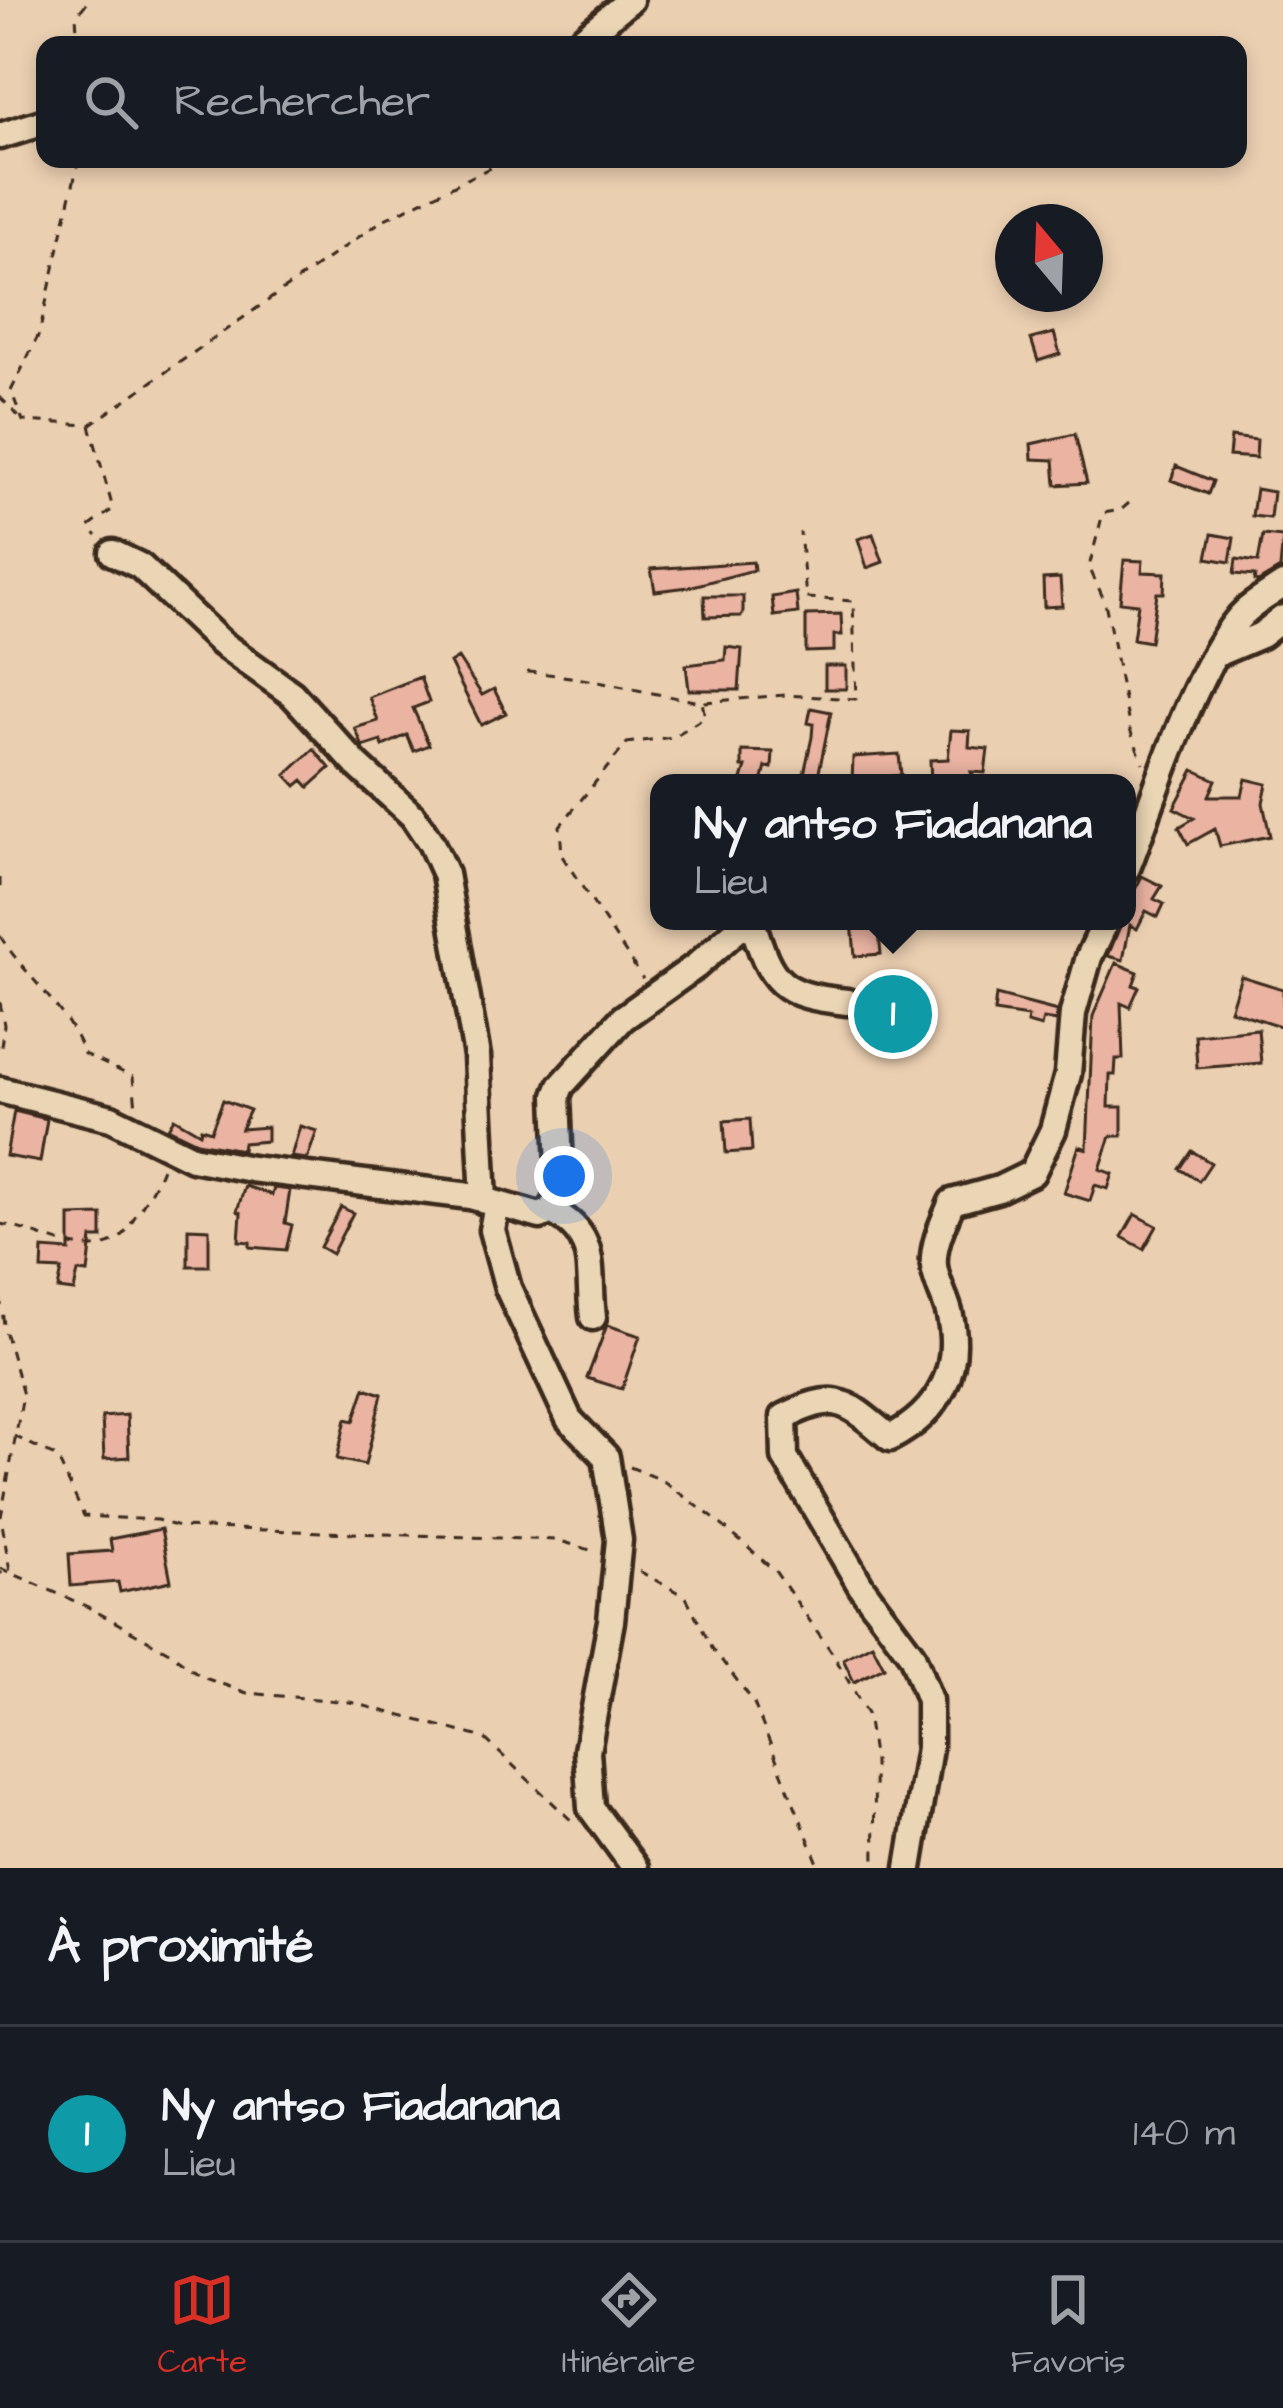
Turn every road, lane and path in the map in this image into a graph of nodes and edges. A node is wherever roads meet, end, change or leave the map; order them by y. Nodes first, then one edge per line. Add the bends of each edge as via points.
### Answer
1 (89, 0) edge
2 (630, 0) edge
3 (77, 36) edge
4 (585, 36) edge
5 (36, 125) edge
6 (0, 136) edge
7 (78, 168) edge
8 (490, 168) edge
9 (0, 397) edge
10 (23, 421) junction
11 (90, 425) junction
12 (1129, 503) dead end
13 (800, 532) dead end
14 (113, 553) joint
15 (1283, 585) edge
16 (1283, 618) edge
17 (1216, 654) junction
18 (526, 672) dead end
19 (702, 702) junction
20 (1156, 793) junction
21 (1136, 845) edge
22 (0, 878) edge
23 (0, 888) edge
24 (738, 930) edge
25 (752, 930) edge
26 (1102, 930) edge
27 (652, 996) junction
28 (0, 1002) edge
29 (847, 1002) dead end
30 (0, 1054) edge
31 (0, 1090) edge
32 (490, 1203) junction
33 (551, 1211) junction
34 (0, 1297) edge
35 (593, 1317) dead end
36 (14, 1436) junction
37 (606, 1457) junction
38 (617, 1558) junction
39 (0, 1570) edge
40 (10, 1572) junction
41 (583, 1832) dead end
42 (634, 1868) edge
43 (820, 1868) edge
44 (874, 1868) edge
45 (909, 1868) edge

1 - 3 path via 76,16
2 - 4 street
5 - 6 street
7 - 10 path via 39,334 11,391
8 - 11 path via 383,220
9 - 10 path
10 - 11 path
11 - 14 path via 112,509 89,527
12 - 20 path via 1103,513 1089,567 1115,638 1130,730
13 - 19 path via 806,598 853,601 856,699 784,694
14 - 32 street via 140,566 221,643 292,694 431,843 445,874 477,1057
15 - 17 street via 1239,617
16 - 17 street
17 - 20 street
18 - 19 path
19 - 27 path via 706,717 673,737 627,743 560,826 562,856
20 - 21 street
22 - 23 path
24 - 27 street
25 - 29 street via 779,981 802,997
26 - 45 street via 1073,1013 1053,1130 1032,1173 952,1202 940,1229 934,1264 950,1316 953,1372 920,1423 890,1438 850,1406 818,1400 784,1417 785,1457 912,1655 929,1700
27 - 33 street via 556,1096 561,1192
28 - 30 path
31 - 32 street via 111,1118 192,1158
32 - 33 street via 539,1216
32 - 37 street via 508,1288 569,1419
33 - 35 street via 584,1236
34 - 36 path via 23,1395
36 - 38 path via 57,1457 84,1516 198,1528 557,1540
36 - 40 path via 2,1517
37 - 38 street
37 - 44 path via 662,1480 776,1571 833,1654 867,1714
38 - 42 street via 587,1751 591,1808
38 - 43 path via 686,1597 753,1701
39 - 40 path
40 - 41 path via 88,1607 202,1677 247,1693 350,1702 484,1738

